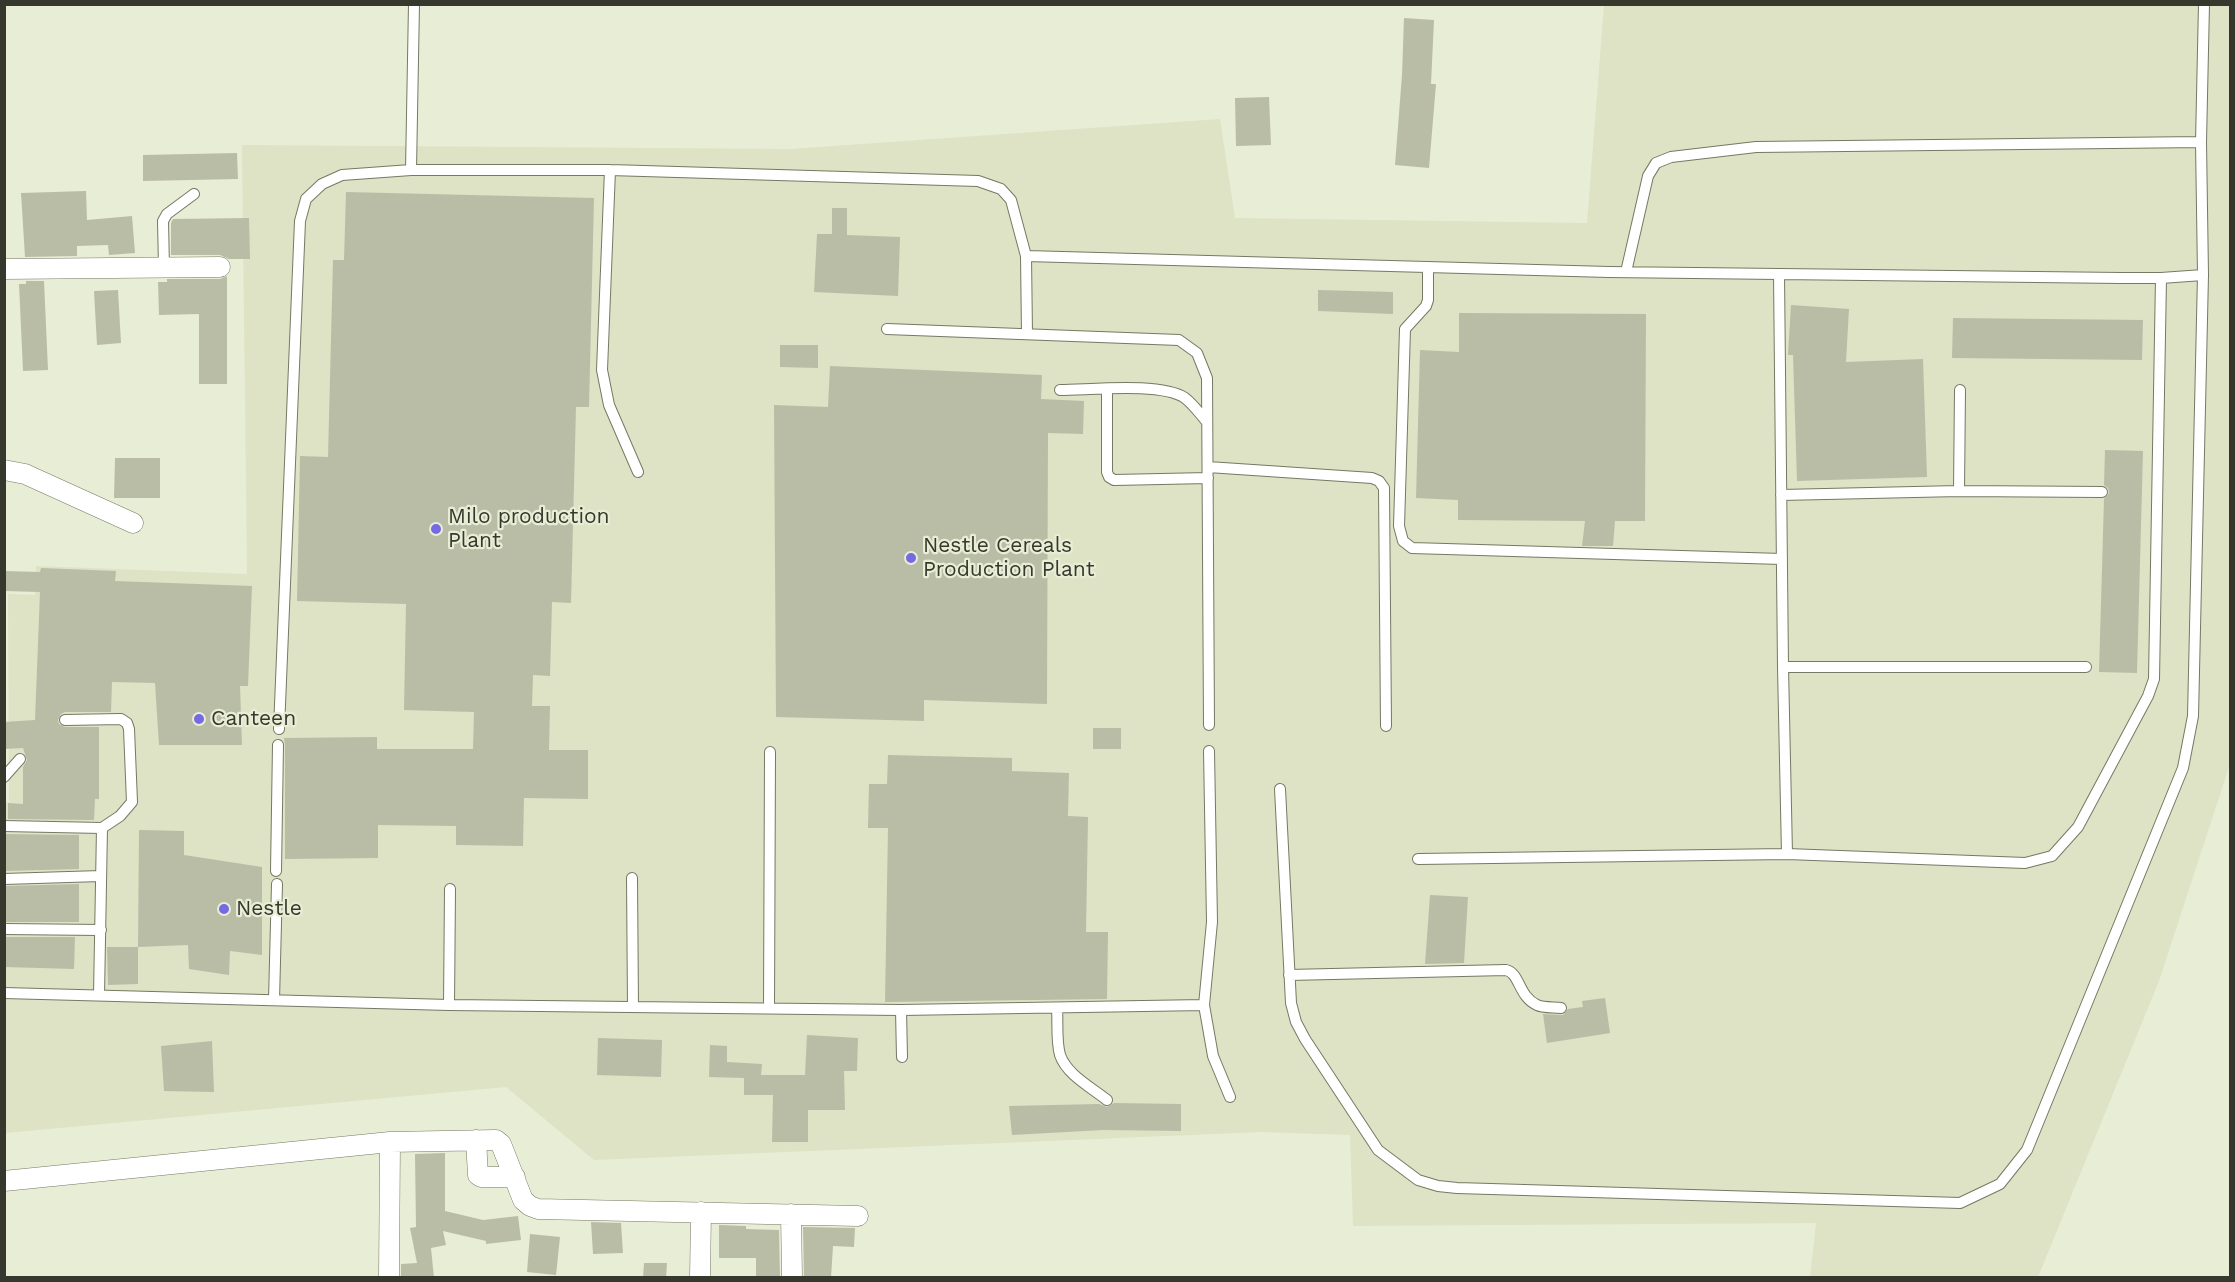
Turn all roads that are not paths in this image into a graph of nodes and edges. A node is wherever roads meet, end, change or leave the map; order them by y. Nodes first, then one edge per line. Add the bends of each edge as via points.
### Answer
1 (414, 4) edge
2 (2204, 4) edge
3 (2201, 142) junction
4 (411, 170) junction
5 (610, 170) junction
6 (194, 194) dead end
7 (1026, 256) junction
8 (220, 267) dead end
9 (164, 268) junction
10 (1428, 268) junction
11 (4, 269) edge
12 (1626, 272) junction
13 (1779, 274) junction
14 (2203, 275) junction
15 (2161, 278) junction
16 (887, 329) dead end
17 (1027, 334) junction
18 (1107, 389) junction
19 (1060, 390) dead end
20 (1960, 390) dead end
21 (1207, 422) junction
22 (4, 470) edge
23 (638, 472) dead end
24 (1208, 473) junction
25 (1959, 491) junction
26 (2102, 492) dead end
27 (1781, 495) junction
28 (133, 523) dead end
29 (1782, 559) junction
30 (1783, 667) junction
31 (2086, 667) dead end
32 (65, 720) dead end
33 (1209, 725) dead end
34 (1386, 726) dead end
35 (279, 729) dead end
36 (278, 745) dead end
37 (1209, 751) dead end
38 (770, 753) dead end
39 (20, 759) dead end
40 (4, 777) edge
41 (1280, 789) dead end
42 (4, 826) edge
43 (102, 828) junction
44 (1787, 854) junction
45 (1418, 859) dead end
46 (276, 871) dead end
47 (101, 876) junction
48 (632, 878) dead end
49 (4, 879) edge
50 (277, 884) dead end
51 (450, 889) dead end
52 (4, 929) edge
53 (101, 930) junction
54 (1290, 975) junction
55 (4, 993) edge
56 (99, 995) junction
57 (274, 1000) junction
58 (449, 1005) junction
59 (1204, 1005) junction
60 (633, 1007) junction
61 (769, 1008) junction
62 (1058, 1008) junction
63 (1561, 1008) dead end
64 (901, 1010) junction
65 (902, 1058) dead end
66 (1230, 1097) dead end
67 (1107, 1100) dead end
68 (476, 1140) junction
69 (390, 1142) junction
70 (514, 1178) junction
71 (4, 1181) edge
72 (700, 1212) junction
73 (791, 1214) junction
74 (858, 1216) dead end
75 (389, 1278) edge
76 (700, 1278) edge
77 (792, 1278) edge

1 - 4 lane
2 - 3 lane
3 - 12 lane via 1756,147 1671,157 1656,163 1648,176
3 - 14 lane
4 - 5 lane
4 - 35 lane via 342,175 322,184 306,200 300,221
5 - 7 lane via 978,181 1001,189 1011,200
5 - 23 lane via 602,370 609,405
6 - 9 lane via 163,220
7 - 10 lane
7 - 17 lane
8 - 9 street
9 - 11 street
10 - 12 lane
10 - 29 lane via 1426,306 1405,328 1399,526 1403,541 1412,548
12 - 13 lane
13 - 15 lane
13 - 27 lane
14 - 15 lane
14 - 54 lane via 2193,716 2183,768 2026,1150 2000,1184 1960,1203 1469,1188 1428,1183 1418,1180 1378,1150 1296,1022
15 - 44 lane via 2154,679 2078,827 2052,856 2025,862
16 - 17 lane
17 - 21 lane via 1179,340 1197,353 1207,378
18 - 19 lane
18 - 21 lane via 1170,391 1183,397
18 - 24 lane via 1109,477 1114,480
20 - 25 lane
21 - 24 lane
22 - 28 street via 25,474
24 - 33 lane
24 - 34 lane via 1372,478 1384,488
25 - 26 lane
25 - 27 lane
27 - 29 lane
29 - 30 lane
30 - 31 lane
30 - 44 lane
32 - 43 lane via 121,719 127,723 132,802
36 - 46 lane
37 - 59 lane via 1212,922
38 - 61 lane
39 - 40 lane
41 - 54 lane
42 - 43 lane
43 - 47 lane
44 - 45 lane
47 - 49 lane
47 - 53 lane
48 - 60 lane
50 - 57 lane
51 - 58 lane
52 - 53 lane
53 - 56 lane
54 - 63 lane via 1506,970 1513,972 1526,998 1538,1006
55 - 56 lane
56 - 57 lane
57 - 58 lane
58 - 60 lane
59 - 62 lane
59 - 66 lane via 1213,1056
60 - 61 lane
61 - 64 lane
62 - 64 lane
62 - 67 lane via 1059,1053 1064,1064
64 - 65 lane
68 - 69 street
68 - 70 street via 496,1140 501,1144
68 - 70 street via 478,1175
69 - 71 street
69 - 75 street
70 - 72 street via 523,1200 538,1209
72 - 73 street
72 - 76 street
73 - 74 street
73 - 77 street

